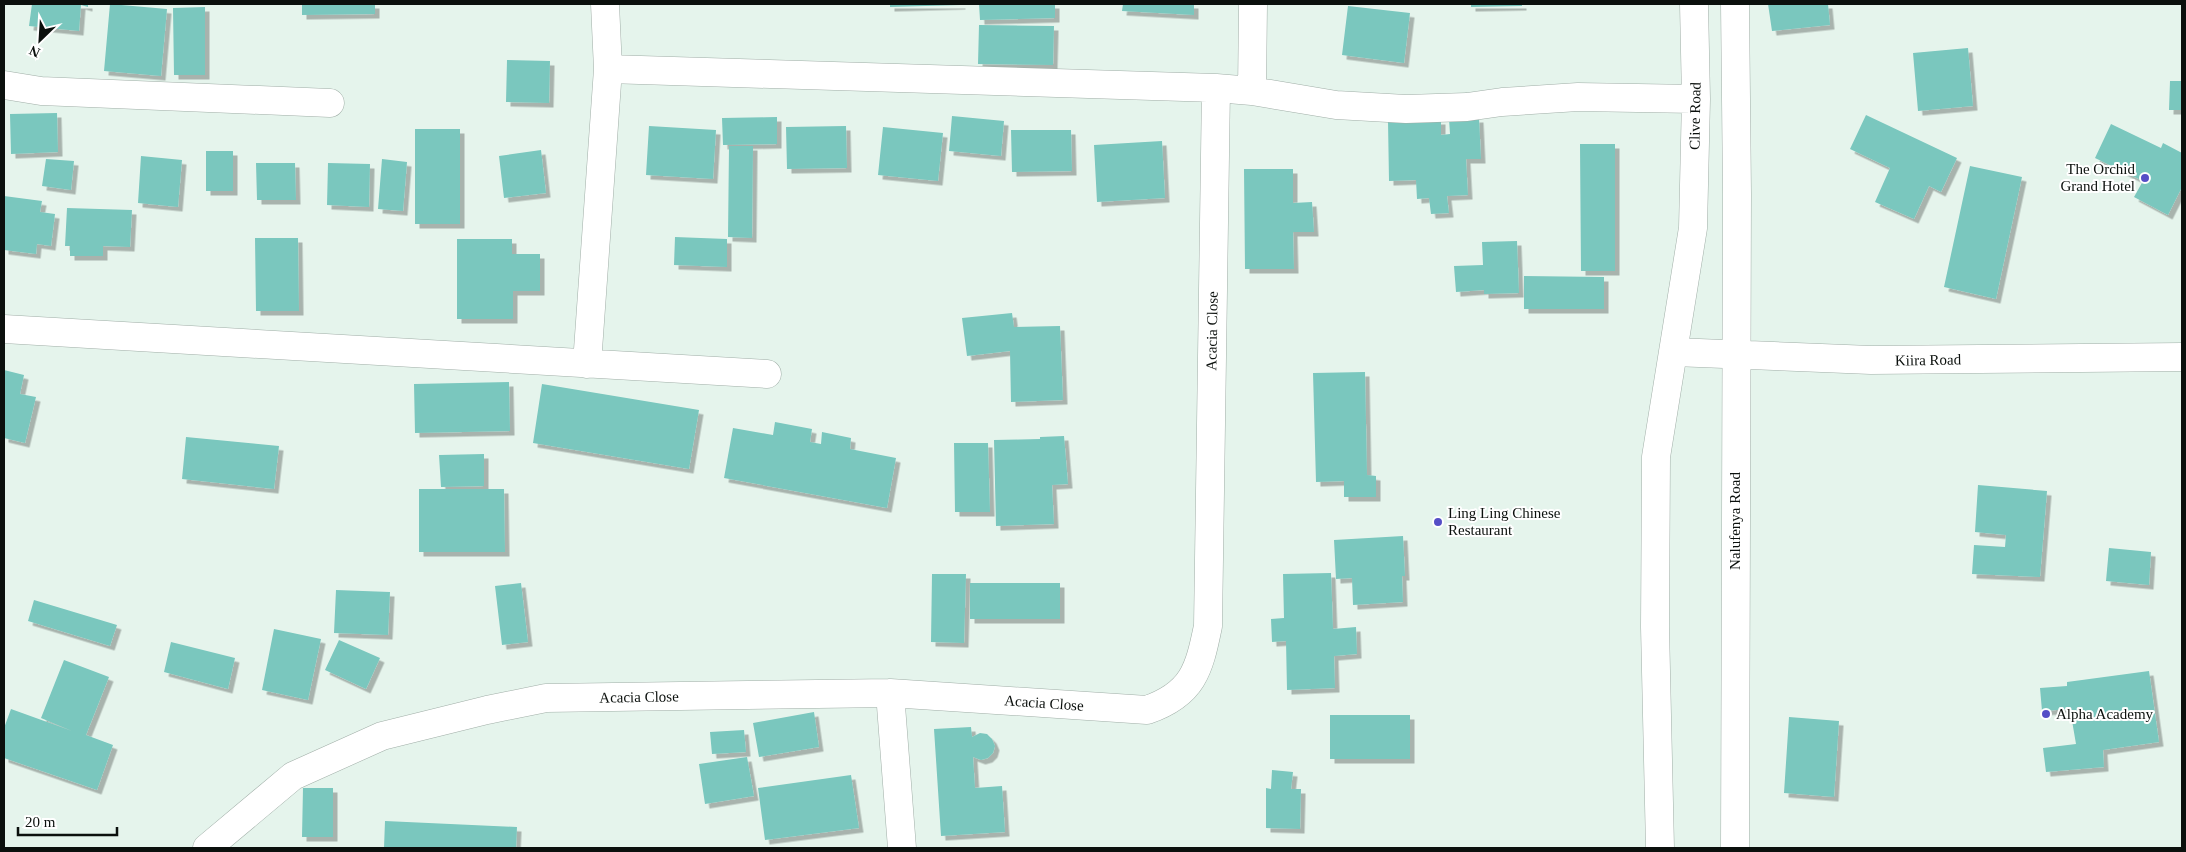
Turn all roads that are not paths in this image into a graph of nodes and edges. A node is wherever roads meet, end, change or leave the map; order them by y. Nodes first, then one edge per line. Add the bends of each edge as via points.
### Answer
1 (605, 4) edge
2 (1253, 4) edge
3 (1694, 4) edge
4 (1735, 4) edge
5 (608, 69) junction
6 (4, 85) edge
7 (1216, 88) junction
8 (1252, 91) junction
9 (1696, 99) junction
10 (330, 103) dead end
11 (4, 329) edge
12 (1674, 352) junction
13 (1736, 354) junction
14 (2182, 357) edge
15 (587, 364) junction
16 (767, 374) dead end
17 (890, 693) junction
18 (207, 848) edge
19 (902, 848) edge
20 (1660, 848) edge
21 (1735, 848) edge

1 - 5 street
2 - 8 street
3 - 9 street, Clive Road
4 - 13 street, Nalufenya Road
5 - 7 street
5 - 15 street
6 - 10 street via 41,91
7 - 8 street
7 - 17 street, Acacia Close via 1208,626 1201,662 1189,684 1166,703 1147,710
8 - 9 street via 1336,105 1406,109 1578,97
9 - 12 street, Clive Road via 1693,228
11 - 15 street
12 - 13 street, Kiira Road
12 - 20 street via 1656,457 1655,627
13 - 14 street, Kiira Road via 1871,360
13 - 21 street, Nalufenya Road
15 - 16 street
17 - 18 street, Acacia Close via 546,698 486,710 382,736 293,776
17 - 19 street

